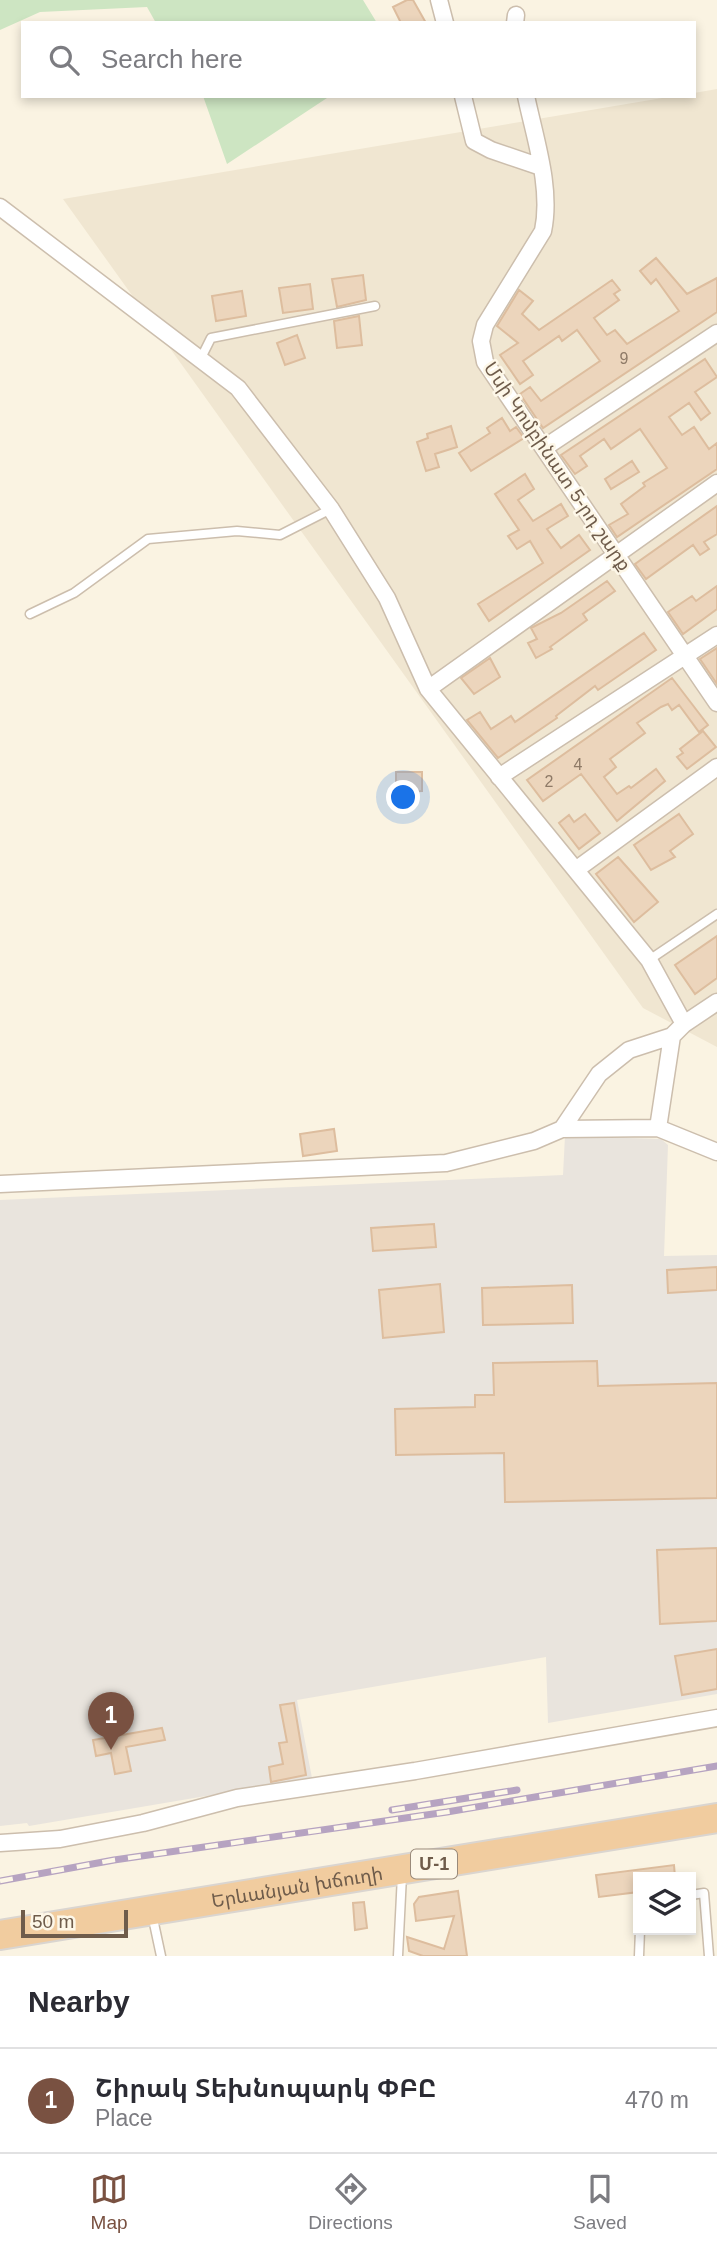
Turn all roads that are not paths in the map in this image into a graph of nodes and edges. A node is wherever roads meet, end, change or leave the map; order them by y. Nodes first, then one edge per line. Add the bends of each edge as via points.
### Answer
1 (439, 0) edge
2 (444, 21) edge
3 (463, 98) edge
4 (526, 98) edge
5 (541, 167) junction
6 (0, 207) edge
7 (375, 306) dead end
8 (717, 333) edge
9 (201, 358) junction
10 (544, 448) junction
11 (717, 483) edge
12 (331, 509) junction
13 (615, 553) junction
14 (30, 614) dead end
15 (717, 635) edge
16 (686, 654) junction
17 (428, 689) junction
18 (717, 703) edge
19 (717, 767) edge
20 (499, 777) junction
21 (577, 869) junction
22 (717, 914) edge
23 (649, 960) junction
24 (717, 1002) edge
25 (678, 1030) junction
26 (562, 1129) junction
27 (660, 1134) junction
28 (717, 1152) edge
29 (0, 1184) edge
30 (717, 1718) edge
31 (717, 1818) edge
32 (0, 1843) edge
33 (402, 1870) junction
34 (696, 1894) edge
35 (151, 1911) junction
36 (0, 1935) edge
37 (640, 1935) edge
38 (160, 1956) edge
39 (398, 1956) edge
40 (639, 1956) edge
41 (709, 1956) edge

1 - 2 street
3 - 5 street via 474,141
4 - 5 street, Մսի Կոմբինատ 5-րդ շարք
5 - 10 street, Մսի Կոմբինատ 5-րդ շարք via 546,207 542,231 506,287 481,341 485,362
6 - 9 street
7 - 9 lane via 211,338
8 - 10 street
9 - 12 street via 238,388
10 - 13 street, Մսի Կոմբինատ 5-րդ շարք
11 - 13 street
12 - 14 lane via 279,535 237,531 148,539 74,593
12 - 17 street via 387,598
13 - 16 street, Մսի Կոմբինատ 5-րդ շարք
13 - 17 street
15 - 16 street
16 - 18 street, Մսի Կոմբինատ 5-րդ շարք
16 - 20 street
17 - 20 street
19 - 21 street
20 - 21 street
21 - 23 street
22 - 23 lane
23 - 25 street
24 - 25 street
25 - 26 street via 629,1050 599,1074
25 - 27 street
26 - 27 street
26 - 29 street via 534,1141 446,1163
27 - 28 street
30 - 32 street via 237,1798 85,1834
31 - 33 highway, Երևանյան խճուղի / Մ-1
33 - 35 highway, Երևանյան խճուղի / Մ-1
33 - 39 lane
34 - 41 lane via 704,1893
35 - 36 highway, Երևանյան խճուղի / Մ-1
35 - 38 lane
37 - 40 lane

